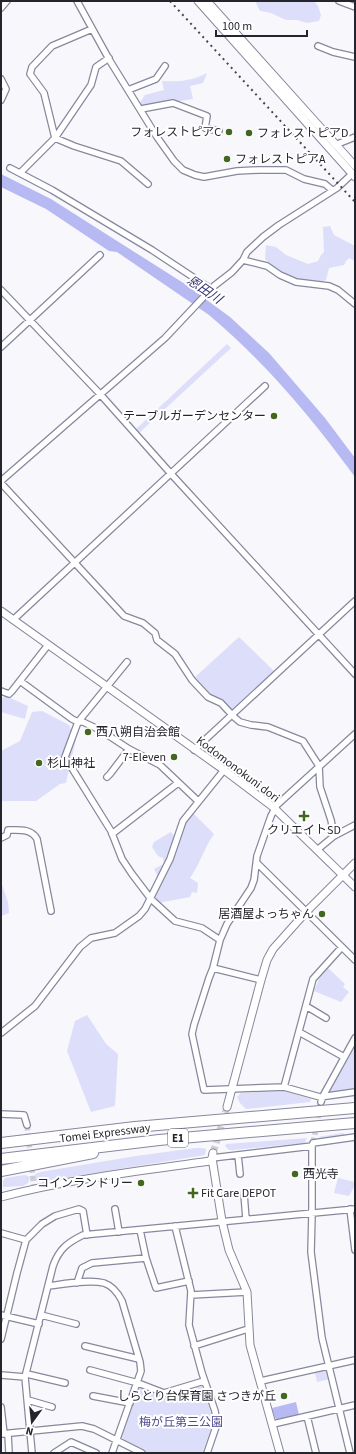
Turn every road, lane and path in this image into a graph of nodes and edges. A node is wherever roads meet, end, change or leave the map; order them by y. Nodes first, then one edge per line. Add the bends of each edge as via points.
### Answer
1 (7, 1) edge
2 (77, 1) edge
3 (198, 1) edge
4 (207, 1) edge
5 (339, 1) edge
6 (355, 7) edge
7 (1, 8) edge
8 (92, 29) junction
9 (318, 46) dead end
10 (355, 57) edge
11 (109, 58) junction
12 (165, 66) dead end
13 (1, 78) edge
14 (128, 90) junction
15 (1, 100) edge
16 (141, 109) junction
17 (219, 131) dead end
18 (355, 137) edge
19 (55, 138) junction
20 (335, 145) junction
21 (355, 166) edge
22 (10, 168) dead end
23 (20, 173) junction
24 (354, 175) edge
25 (148, 184) dead end
26 (332, 190) junction
27 (100, 254) dead end
28 (244, 260) junction
29 (1, 290) edge
30 (210, 290) junction
31 (355, 304) edge
32 (30, 320) junction
33 (1, 347) edge
34 (265, 386) dead end
35 (100, 394) junction
36 (171, 474) junction
37 (1, 482) edge
38 (75, 562) junction
39 (355, 600) edge
40 (1, 611) edge
41 (13, 620) junction
42 (318, 634) junction
43 (48, 645) junction
44 (127, 662) dead end
45 (355, 674) edge
46 (20, 681) junction
47 (107, 687) junction
48 (1, 691) edge
49 (231, 714) junction
50 (78, 722) junction
51 (355, 734) edge
52 (129, 749) junction
53 (194, 750) junction
54 (319, 766) junction
55 (224, 770) junction
56 (107, 777) dead end
57 (178, 783) junction
58 (198, 801) junction
59 (275, 810) junction
60 (355, 825) edge
61 (112, 834) junction
62 (334, 836) junction
63 (1, 838) edge
64 (317, 850) junction
65 (257, 862) junction
66 (355, 863) edge
67 (342, 875) junction
68 (355, 888) edge
69 (151, 899) junction
70 (51, 911) dead end
71 (306, 912) junction
72 (220, 940) junction
73 (341, 948) junction
74 (355, 960) edge
75 (213, 968) junction
76 (261, 980) junction
77 (306, 1006) junction
78 (326, 1018) dead end
79 (299, 1032) junction
80 (1, 1033) edge
81 (355, 1038) edge
82 (344, 1057) junction
83 (284, 1087) junction
84 (231, 1089) junction
85 (355, 1092) edge
86 (322, 1099) junction
87 (227, 1107) tunnel mouth
88 (355, 1108) edge
89 (1, 1114) edge
90 (355, 1123) edge
91 (27, 1125) tunnel mouth
92 (355, 1137) edge
93 (159, 1140) junction
94 (1, 1144) edge
95 (312, 1146) junction
96 (213, 1155) junction
97 (238, 1155) junction
98 (1, 1159) edge
99 (1, 1171) edge
100 (240, 1174) dead end
101 (244, 1194) dead end
102 (1, 1197) edge
103 (115, 1209) dead end
104 (353, 1209) edge
105 (312, 1214) junction
106 (246, 1219) junction
107 (222, 1221) junction
108 (175, 1226) junction
109 (140, 1230) junction
110 (119, 1232) junction
111 (1, 1233) edge
112 (87, 1235) junction
113 (26, 1240) junction
114 (355, 1250) edge
115 (146, 1258) junction
116 (189, 1281) junction
117 (77, 1283) junction
118 (48, 1286) junction
119 (247, 1292) junction
120 (191, 1295) junction
121 (41, 1315) junction
122 (4, 1316) edge
123 (39, 1324) junction
124 (76, 1324) dead end
125 (248, 1328) junction
126 (1, 1339) edge
127 (85, 1346) dead end
128 (194, 1346) junction
129 (139, 1359) junction
130 (355, 1360) edge
131 (329, 1366) junction
132 (90, 1370) dead end
133 (1, 1375) edge
134 (26, 1376) junction
135 (204, 1381) junction
136 (261, 1381) junction
137 (138, 1383) junction
138 (65, 1384) dead end
139 (93, 1396) dead end
140 (28, 1400) junction
141 (130, 1403) junction
142 (355, 1405) edge
143 (1, 1407) edge
144 (52, 1407) dead end
145 (339, 1409) junction
146 (307, 1416) junction
147 (272, 1424) junction
148 (30, 1431) junction
149 (4, 1434) edge
150 (117, 1440) junction
151 (9, 1453) edge
152 (32, 1453) edge
153 (54, 1453) edge
154 (96, 1453) edge
155 (112, 1453) edge
156 (142, 1453) edge
157 (207, 1453) edge
158 (280, 1453) edge
159 (316, 1453) edge
160 (350, 1453) edge

1 - 7 street
2 - 8 street
3 - 24 street
4 - 20 street
5 - 6 street
8 - 11 street
8 - 19 street via 52,46 32,67 30,74 44,93
9 - 10 street
11 - 14 street
11 - 19 street via 96,67 91,85
12 - 14 street via 156,79
13 - 15 street via 6,89
14 - 16 street
16 - 17 street via 173,102 207,116 205,128
16 - 26 street via 157,137 183,170 204,177 238,171 286,170 304,179 325,184
18 - 20 street
19 - 23 street
19 - 25 street via 121,161
20 - 21 street
22 - 23 street
23 - 30 street via 152,250
24 - 26 street
26 - 28 street via 268,233 247,252
27 - 32 street
28 - 30 street
28 - 31 street via 267,266 296,282 329,286
29 - 32 street
30 - 35 street via 165,338
32 - 33 street
32 - 35 street
34 - 36 street
35 - 36 street
35 - 37 street
36 - 38 street
36 - 42 street
37 - 38 street
38 - 41 street
38 - 49 street via 124,616 143,623 155,633 157,640 175,654 192,680
39 - 42 street
40 - 41 street, Kodomonokuni dori
41 - 43 street, Kodomonokuni dori
42 - 45 street
42 - 49 street
43 - 46 street
43 - 47 street, Kodomonokuni dori
44 - 47 street
46 - 48 street via 9,694
46 - 50 street
47 - 50 street
47 - 53 street, Kodomonokuni dori
49 - 53 street
49 - 54 street via 240,722 268,727 302,740
50 - 52 street via 100,730
50 - 61 street via 65,757
51 - 54 street
52 - 56 street
52 - 57 street via 160,766
53 - 55 street, Kodomonokuni dori
54 - 59 street
54 - 62 street via 320,787
55 - 58 street
55 - 59 street, Kodomonokuni dori
57 - 58 street
57 - 61 street
58 - 69 street via 184,821
59 - 64 street, Kodomonokuni dori
59 - 65 street
60 - 62 street
61 - 69 street via 122,859
62 - 64 street
63 - 70 street via 7,835 8,830 22,830 35,835
64 - 67 street, Kodomonokuni dori
65 - 71 street
65 - 72 street via 251,888 227,924
66 - 67 street
67 - 68 street, Kodomonokuni dori
67 - 71 street
69 - 72 street via 175,921 202,928
69 - 80 street via 139,916 130,923 113,933 91,938 80,947 35,1006
71 - 73 street
71 - 76 street via 273,949
72 - 75 street
73 - 74 street
73 - 77 street via 313,979
75 - 76 street
75 - 84 street via 192,1034 204,1090
76 - 84 street
77 - 78 street
77 - 79 street
79 - 82 street
79 - 83 street
81 - 82 street
82 - 86 street
83 - 84 street
83 - 86 street
84 - 87 street
85 - 86 street
88 - 94 highway, Tomei Expressway / E1 via 135,1127
89 - 91 street via 24,1115
90 - 93 highway, Tomei Expressway / E1
92 - 95 street via 313,1143
93 - 98 highway, Tomei Expressway / E1
93 - 99 highway
95 - 97 street
95 - 105 street
96 - 97 street
96 - 102 street via 210,1161 114,1174 34,1188
96 - 107 street
97 - 100 street
101 - 106 street
103 - 110 street
104 - 105 street
104 - 114 street
105 - 106 street
105 - 131 street via 311,1252 322,1338
106 - 107 street
107 - 108 street
107 - 119 street via 228,1250
108 - 109 street
108 - 116 street
109 - 110 street
109 - 115 street
110 - 112 street
111 - 113 street
112 - 113 street via 83,1211 79,1209 49,1219
112 - 118 street via 61,1249 56,1257
113 - 122 street
115 - 116 street via 156,1288
115 - 117 street via 92,1263 82,1268
116 - 120 street
117 - 118 street
117 - 129 street via 104,1283 118,1292
118 - 121 street
119 - 120 street
119 - 125 street
120 - 128 street via 189,1325
121 - 123 street
121 - 124 street
122 - 123 street
122 - 126 street
123 - 134 street
125 - 128 street
125 - 136 street via 250,1345
127 - 129 street
128 - 135 street
129 - 137 street via 142,1371
130 - 131 street
131 - 136 street
131 - 145 street
132 - 137 street
133 - 134 street
134 - 138 street
134 - 140 street
135 - 137 street via 164,1393
135 - 157 street via 217,1424
136 - 147 street
137 - 141 street
139 - 141 street
140 - 144 street
140 - 148 street
141 - 150 street
142 - 145 street
143 - 149 street
145 - 146 street
145 - 160 street
146 - 147 street
146 - 159 street
147 - 158 street
148 - 149 street
148 - 150 street via 82,1426
148 - 152 street
149 - 151 street
150 - 155 street
150 - 156 street
153 - 154 street via 71,1442

